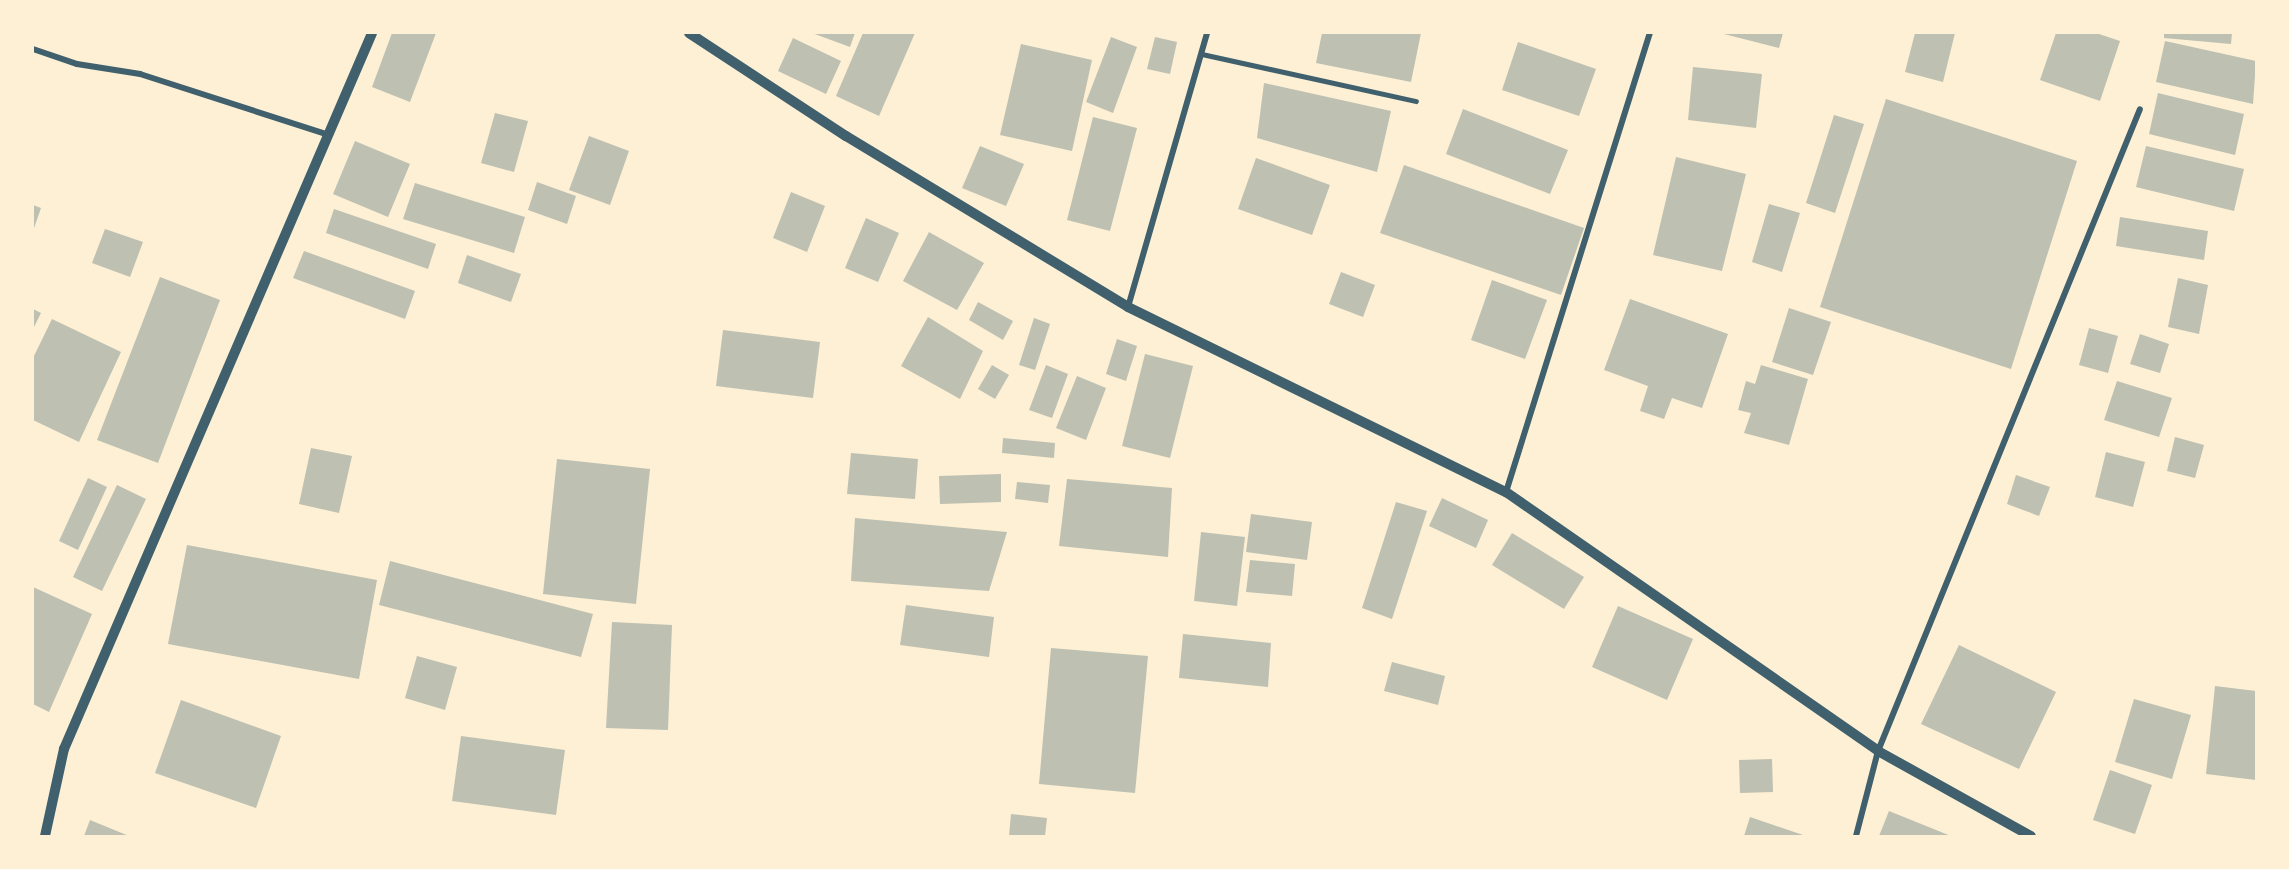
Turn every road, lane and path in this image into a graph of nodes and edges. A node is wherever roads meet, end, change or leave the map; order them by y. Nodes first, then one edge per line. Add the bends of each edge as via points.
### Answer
1 (372, 33) edge
2 (689, 33) edge
3 (1207, 33) edge
4 (1650, 33) edge
5 (33, 49) edge
6 (1202, 54) junction
7 (1416, 101) dead end
8 (2140, 109) dead end
9 (326, 134) junction
10 (1128, 306) junction
11 (1506, 492) junction
12 (1878, 751) junction
13 (45, 836) edge
14 (1856, 836) edge
15 (2031, 836) edge

1 - 9 street
2 - 10 street via 846,136
3 - 6 street
4 - 11 street
5 - 9 street via 77,64 140,74
6 - 7 lane
6 - 10 street
8 - 12 street
9 - 13 street via 64,749
10 - 11 street
11 - 12 street
12 - 14 street
12 - 15 street

